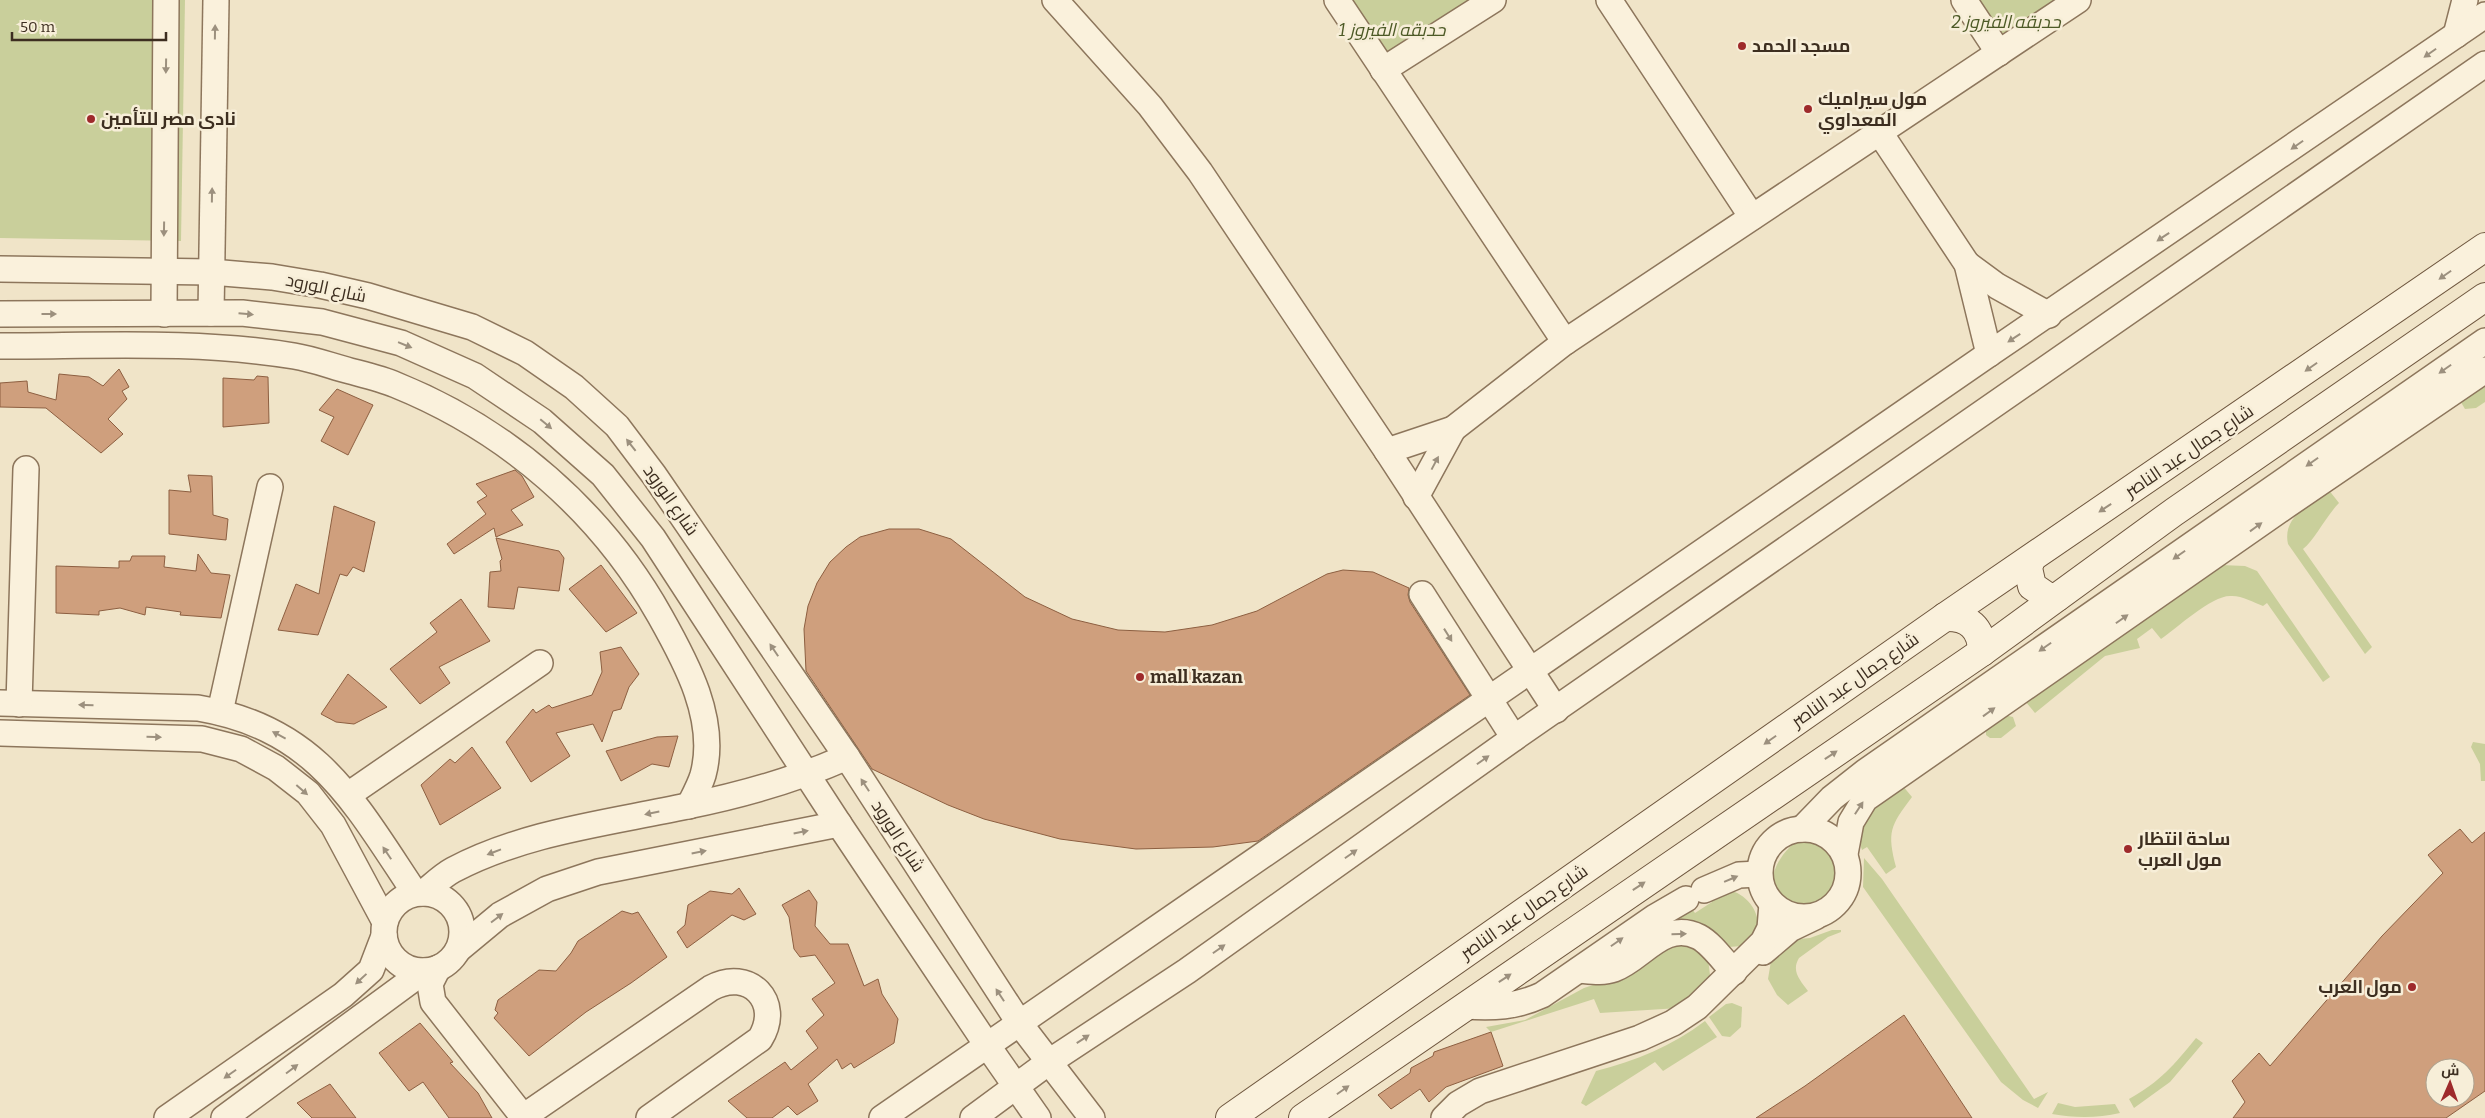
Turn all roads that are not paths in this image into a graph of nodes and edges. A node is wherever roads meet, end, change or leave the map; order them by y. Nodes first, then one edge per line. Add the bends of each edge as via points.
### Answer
1 (166, 0) edge
2 (216, 0) edge
3 (1054, 0) edge
4 (1337, 0) edge
5 (1492, 0) edge
6 (1608, 0) edge
7 (1964, 0) edge
8 (2078, 0) edge
9 (2464, 0) edge
10 (2485, 15) edge
11 (2456, 35) junction
12 (1999, 53) junction
13 (2485, 64) edge
14 (1383, 70) junction
15 (1880, 133) junction
16 (1752, 217) junction
17 (2485, 247) edge
18 (1967, 264) junction
19 (0, 269) edge
20 (164, 271) junction
21 (211, 272) junction
22 (2485, 297) edge
23 (211, 313) junction
24 (0, 314) edge
25 (164, 314) junction
26 (2049, 315) junction
27 (2485, 340) edge
28 (1564, 342) junction
29 (0, 346) edge
30 (1988, 354) junction
31 (2485, 370) edge
32 (1453, 428) junction
33 (1387, 452) junction
34 (26, 469) dead end
35 (270, 487) dead end
36 (1416, 498) junction
37 (2031, 559) junction
38 (1422, 594) dead end
39 (2058, 597) junction
40 (1945, 618) junction
41 (1982, 652) junction
42 (540, 664) dead end
43 (1530, 672) junction
44 (1489, 701) junction
45 (10, 703) edge
46 (127, 706) junction
47 (1556, 710) junction
48 (220, 712) junction
49 (0, 733) edge
50 (126, 736) junction
51 (1514, 738) junction
52 (847, 757) junction
53 (806, 775) junction
54 (348, 795) junction
55 (689, 806) junction
56 (839, 824) junction
57 (1802, 828) junction
58 (1845, 854) junction
59 (1759, 874) junction
60 (419, 893) junction
61 (1772, 904) junction
62 (1815, 916) junction
63 (384, 929) junction
64 (459, 949) junction
65 (431, 970) junction
66 (1579, 970) junction
67 (1734, 972) junction
68 (1465, 1006) junction
69 (1020, 1024) junction
70 (987, 1045) junction
71 (1048, 1062) junction
72 (1016, 1087) junction
73 (240, 1114) edge
74 (523, 1117) edge
75 (167, 1118) edge
76 (649, 1118) edge
77 (882, 1118) edge
78 (973, 1118) edge
79 (1038, 1118) edge
80 (1092, 1118) edge
81 (1230, 1118) edge
82 (1302, 1118) edge
83 (1444, 1118) edge
84 (1465, 1118) edge

1 -> 20 street
21 -> 2 street
3 - 33 street via 1150,106 1200,172
4 - 14 street
5 - 14 street
6 - 16 street
7 - 12 street
8 - 12 street
9 - 11 street
10 - 11 street
11 -> 26 street
12 - 15 street
13 - 47 street
14 - 28 street
15 - 16 street
15 - 18 street
16 - 28 street
17 -> 37 main road, شارع جمال عبد الناصر
18 - 26 street via 1997,286
18 - 30 street
19 - 20 street, شارع الورود
20 - 21 street, شارع الورود
20 - 25 street
21 - 23 street
52 -> 21 street, شارع الورود via 654,475 617,426 574,387 525,353 462,324 320,285 272,276
22 - 39 main road via 2174,512
23 - 25 street, شارع الورود
23 -> 53 street, شارع الورود via 242,313 322,322 401,343 475,376 542,421 602,475 653,538
24 -> 25 street, شارع الورود
26 -> 30 street
27 -> 57 street via 1865,772
28 - 32 street
29 - 55 street via 202,346 310,359 394,384 454,412 510,447 560,489 606,536 645,589 677,646 702,706 707,740 703,774
30 - 43 street
58 -> 31 street via 1851,822 1865,799
32 - 33 street
36 -> 32 street
33 - 36 street
34 - 45 street
35 - 48 street
36 - 43 street
37 - 39 main road via 2028,568 2032,586 2048,596
37 - 40 main road, شارع جمال عبد الناصر
38 -> 44 street
39 - 41 main road
40 - 41 main road via 1964,619 1973,625 1982,642
40 -> 81 main road, شارع جمال عبد الناصر
68 -> 41 main road
42 - 54 street
43 - 44 street
43 - 47 street
44 - 51 street
44 - 69 street
46 -> 45 street
46 - 48 street via 198,708
46 - 50 street
47 - 51 street
54 -> 48 street via 324,768 293,743 258,724
49 - 50 street
50 -> 63 street via 202,739 241,750 276,768 308,793 333,825
71 -> 51 street via 1187,971
52 - 53 street
69 -> 52 street, شارع الورود
53 - 55 street
53 - 56 street, شارع الورود
60 -> 54 street
55 -> 60 street via 531,839 451,871
64 -> 56 street via 500,915 547,889 598,872
56 - 70 street, شارع الورود
57 - 58 street via 1828,835
57 - 59 street via 1789,831 1772,843 1761,860
58 - 62 street via 1849,873 1845,892 1827,912
59 - 61 street via 1763,890
66 -> 59 street via 1655,917 1695,895 1739,875
60 - 63 street via 402,899 391,909
60 - 64 street via 443,898 454,908 462,928
61 - 62 street via 1784,913 1799,917
61 - 67 street via 1772,920 1767,935
62 - 84 street via 1779,937 1702,1014 1684,1025 1636,1048 1491,1100
63 - 65 street via 388,950 397,962 410,969
63 -> 75 street via 371,970 343,995
64 - 65 street via 450,961
73 -> 65 street
65 - 74 street via 433,1002
66 -> 67 street via 1614,969 1662,937 1682,933 1701,938
66 - 68 street via 1553,989 1530,1000 1503,1007
67 - 83 street via 1697,1007 1656,1031 1480,1091 1458,1104
82 -> 68 main road
69 - 70 street
69 - 71 street, شارع الورود
70 - 72 street, شارع الورود
70 - 77 street
71 - 72 street
71 - 80 street, شارع الورود
72 - 78 street
72 - 79 street, شارع الورود
74 - 76 street via 721,982 733,980 754,988 767,1006 767,1024 760,1039

